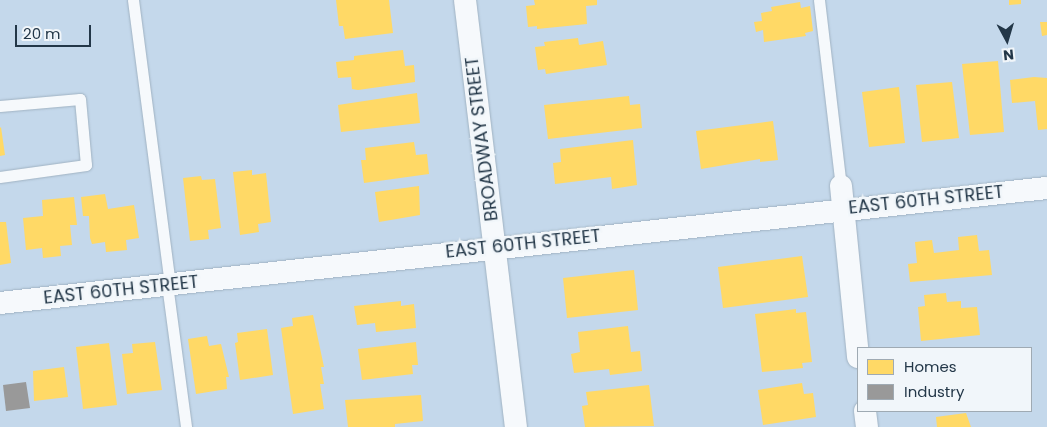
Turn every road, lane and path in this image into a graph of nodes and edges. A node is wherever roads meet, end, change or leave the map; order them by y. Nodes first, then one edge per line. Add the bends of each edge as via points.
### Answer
1 (133, 0) edge
2 (465, 0) edge
3 (819, 0) edge
4 (0, 106) edge
5 (0, 177) edge
6 (841, 186) joint
7 (1047, 188) edge
8 (842, 209) junction
9 (494, 248) junction
10 (169, 284) junction
11 (0, 304) edge
12 (857, 348) edge
13 (865, 412) edge
14 (186, 427) edge
15 (516, 427) edge
16 (867, 427) edge

1 - 10 lane
2 - 9 street, BROADWAY STREET
3 - 6 lane
4 - 5 lane via 80,99 86,166
6 - 8 street
7 - 8 street, EAST 60TH STREET
8 - 9 street, EAST 60TH STREET
8 - 12 street
9 - 10 street, EAST 60TH STREET
9 - 15 street, BROADWAY STREET
10 - 11 street, EAST 60TH STREET
10 - 14 lane
13 - 16 street

